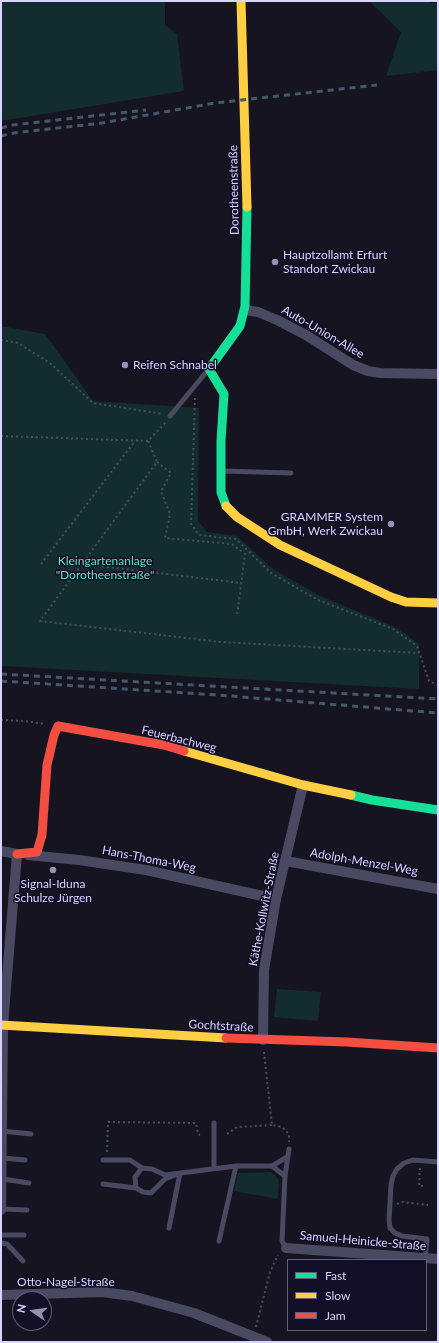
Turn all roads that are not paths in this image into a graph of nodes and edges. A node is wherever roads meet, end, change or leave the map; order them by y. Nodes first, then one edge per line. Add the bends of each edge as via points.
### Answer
1 (241, 1) edge
2 (245, 310) junction
3 (209, 369) junction
4 (438, 374) edge
5 (170, 416) road end
6 (221, 471) junction
7 (291, 473) dead end
8 (438, 603) edge
9 (303, 785) junction
10 (438, 810) edge
11 (1, 851) edge
12 (1, 854) edge
13 (16, 854) junction
14 (286, 861) junction
15 (438, 889) edge
16 (276, 899) junction
17 (2, 1025) edge
18 (263, 1040) junction
19 (438, 1048) edge
20 (214, 1123) dead end
21 (2, 1131) edge
22 (31, 1134) dead end
23 (289, 1148) road end
24 (287, 1157) junction
25 (2, 1158) edge
26 (25, 1160) dead end
27 (105, 1160) road end
28 (438, 1162) edge
29 (236, 1166) junction
30 (272, 1166) junction
31 (142, 1168) junction
32 (214, 1168) junction
33 (180, 1173) junction
34 (285, 1176) junction
35 (2, 1179) edge
36 (28, 1183) dead end
37 (103, 1184) dead end
38 (136, 1188) junction
39 (1, 1205) edge
40 (27, 1210) dead end
41 (169, 1228) dead end
42 (1, 1235) edge
43 (24, 1235) dead end
44 (219, 1241) dead end
45 (1, 1243) edge
46 (286, 1248) joint
47 (425, 1259) junction
48 (438, 1259) edge
49 (23, 1261) dead end
50 (1, 1295) edge
51 (267, 1342) edge

1 - 2 street, Dorotheenstraße via 247,218
2 - 3 street, Dorotheenstraße via 240,326
2 - 4 street, Auto-Union-Allee via 277,320 353,365 368,371
3 - 5 lane
3 - 6 street via 224,394
6 - 7 lane
6 - 8 street via 221,492 226,506 236,517 280,545 391,597 406,602
9 - 10 street, Feuerbachweg via 372,800
9 - 13 street, Feuerbachweg via 164,745 58,726 47,765 42,835 37,852
9 - 14 street, Käthe-Kollwitz-Straße
11 - 13 street
12 - 13 street
13 - 16 street, Hans-Thoma-Weg via 146,870
13 - 17 street
14 - 15 street, Adolph-Menzel-Weg
14 - 16 street, Käthe-Kollwitz-Straße
16 - 18 street, Käthe-Kollwitz-Straße via 264,970
17 - 18 street, Gochtstraße
17 - 21 street
18 - 19 street, Gochtstraße
20 - 32 lane
21 - 22 lane
21 - 25 street
23 - 24 lane, Samuel-Heinicke-Straße
24 - 30 lane
24 - 34 lane, Samuel-Heinicke-Straße
25 - 26 lane
25 - 35 street
27 - 31 lane via 130,1160
28 - 47 lane via 413,1160 404,1163 397,1169 391,1185 390,1228 402,1236 427,1239
29 - 30 lane
29 - 32 lane
29 - 44 lane
30 - 34 lane
31 - 33 lane via 165,1175
31 - 38 lane via 135,1177
32 - 33 lane
33 - 38 lane via 165,1179 151,1193
33 - 41 lane
34 - 46 lane, Samuel-Heinicke-Straße via 282,1242
35 - 36 lane
35 - 39 street
37 - 38 lane
39 - 40 lane
42 - 43 lane
45 - 49 lane via 7,1244
46 - 47 street, Samuel-Heinicke-Straße
47 - 48 street, Samuel-Heinicke-Straße
50 - 51 street, Otto-Nagel-Straße via 102,1292 132,1296 194,1313

